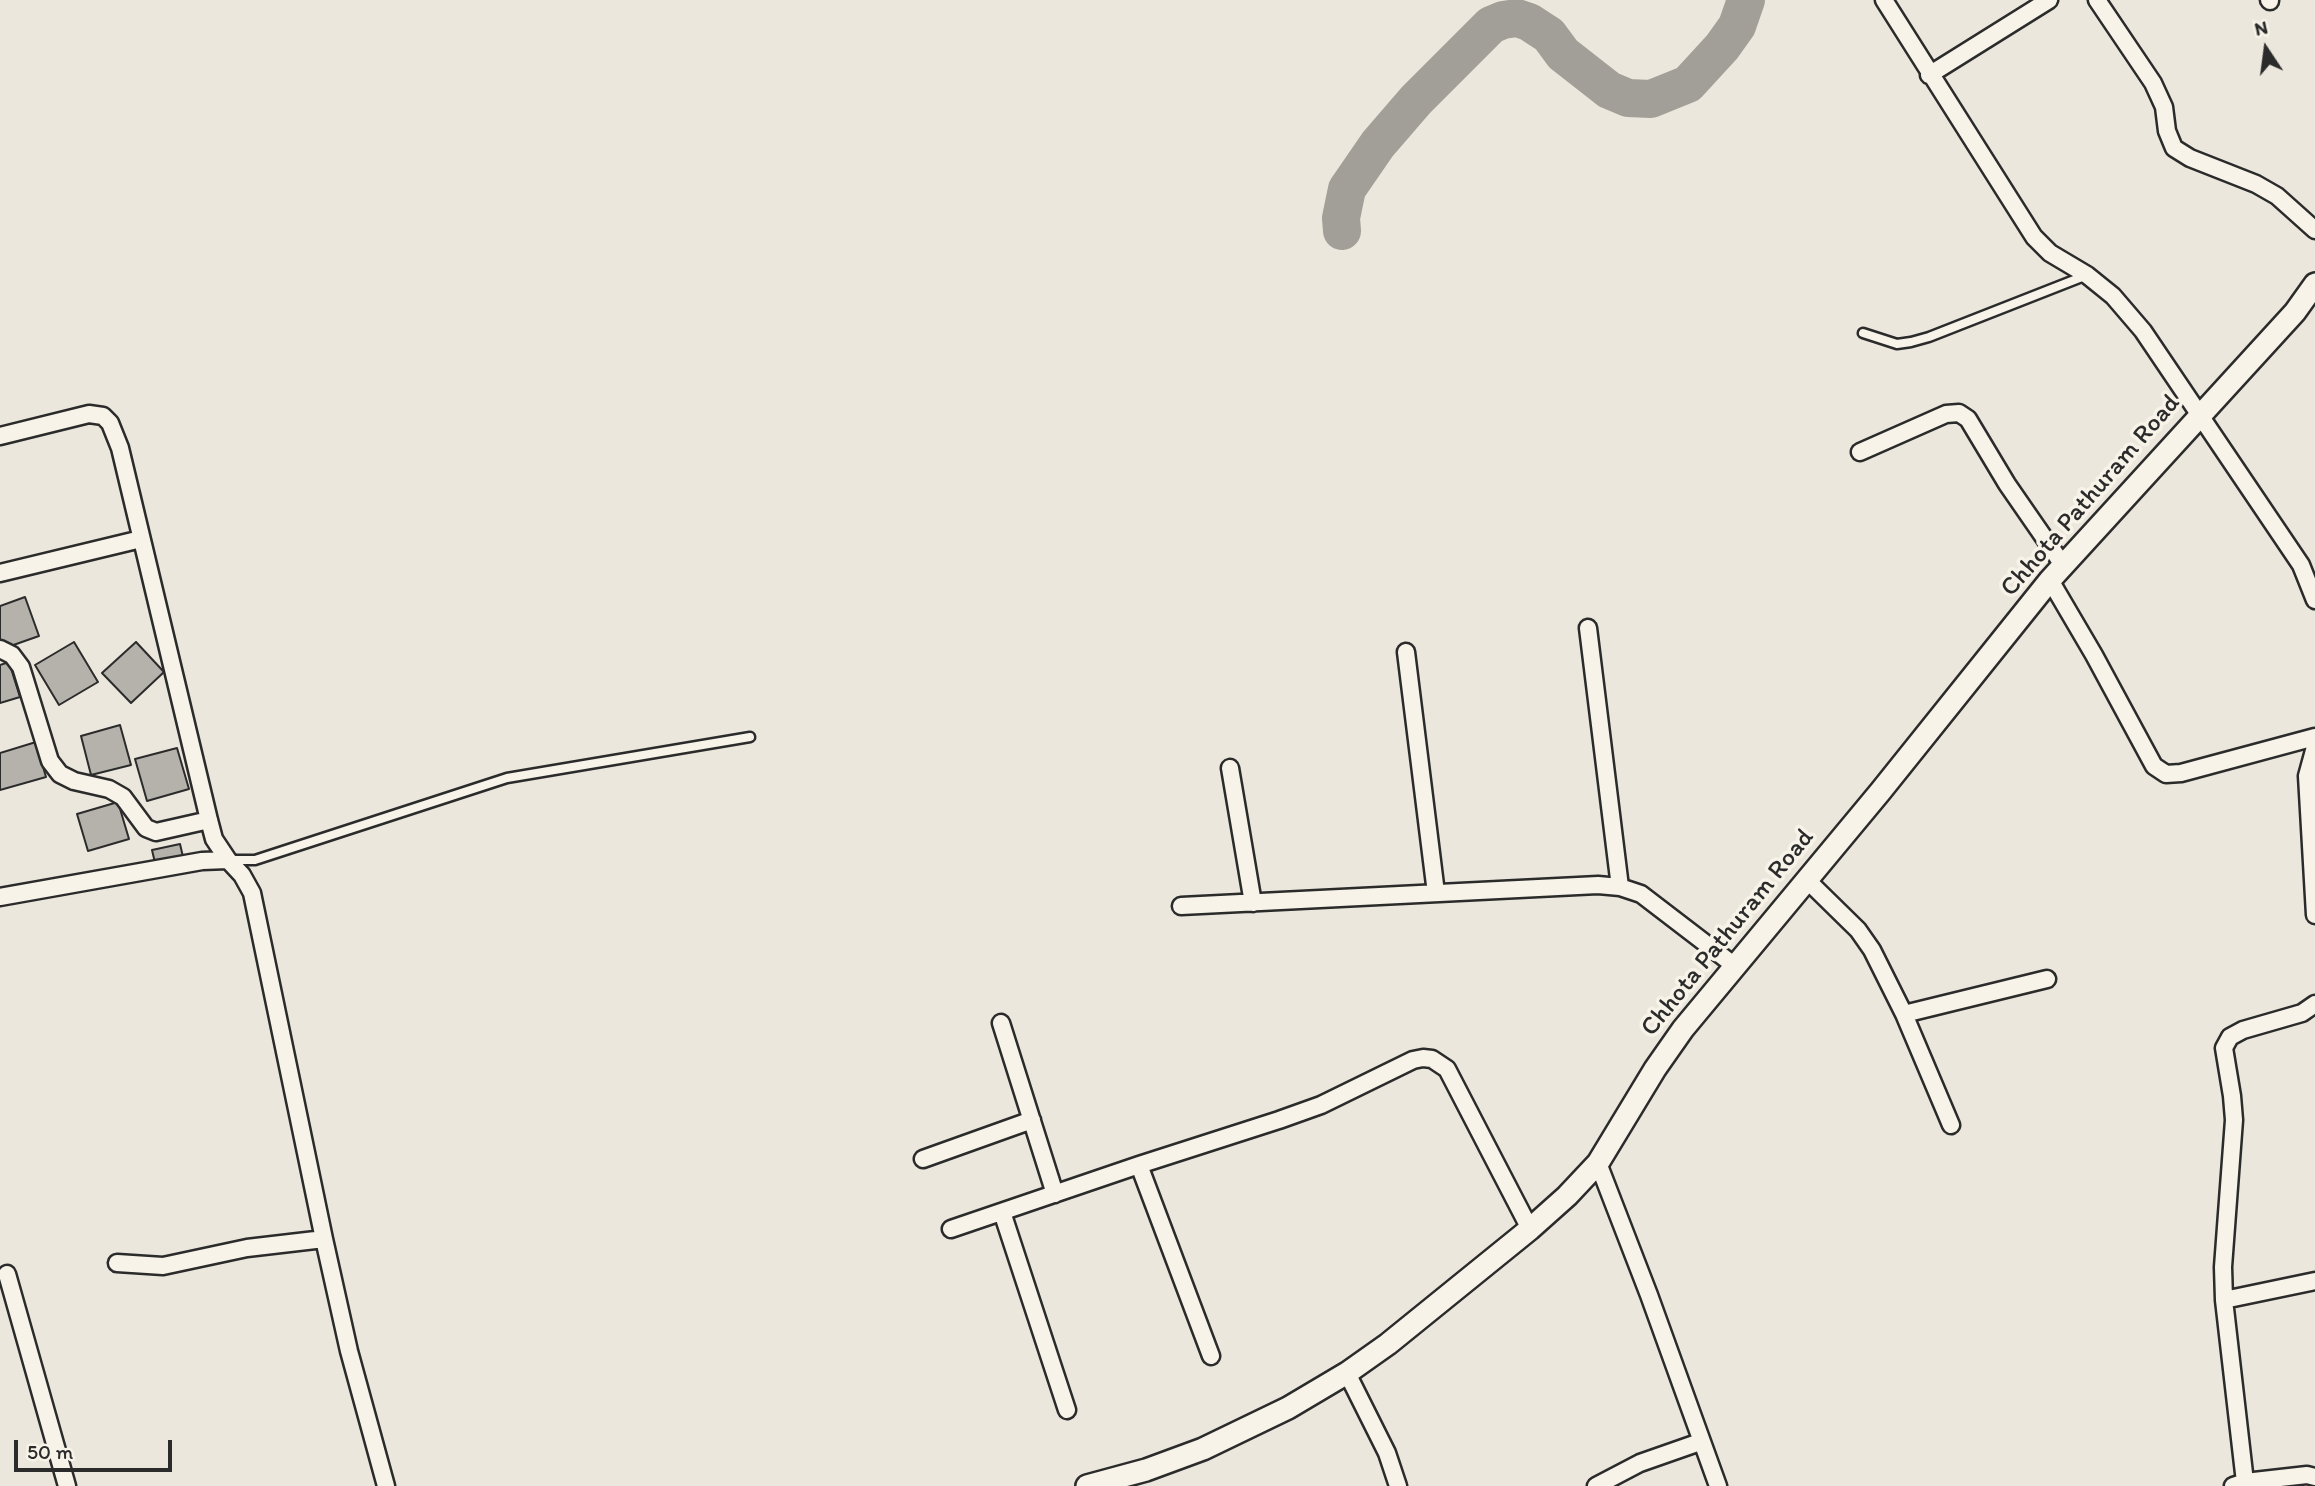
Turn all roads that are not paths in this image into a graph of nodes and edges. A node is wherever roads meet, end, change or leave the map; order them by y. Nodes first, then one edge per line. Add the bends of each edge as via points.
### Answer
1 (1884, 0) edge
2 (2049, 0) edge
3 (2097, 0) edge
4 (1929, 75) junction
5 (2315, 230) edge
6 (2087, 275) junction
7 (2315, 284) edge
8 (1863, 333) dead end
9 (2200, 414) junction
10 (0, 436) edge
11 (1860, 452) dead end
12 (141, 539) junction
13 (0, 573) edge
14 (2057, 573) junction
15 (2315, 600) edge
16 (1588, 628) dead end
17 (0, 649) edge
18 (1406, 652) dead end
19 (750, 737) dead end
20 (2315, 737) edge
21 (2315, 747) edge
22 (1230, 768) dead end
23 (209, 820) junction
24 (228, 860) junction
25 (1807, 880) junction
26 (1620, 887) junction
27 (1436, 893) junction
28 (0, 897) edge
29 (1253, 903) junction
30 (1181, 906) dead end
31 (2315, 915) edge
32 (1735, 966) junction
33 (2047, 979) dead end
34 (2315, 1004) edge
35 (1904, 1014) junction
36 (1001, 1023) dead end
37 (1032, 1120) junction
38 (1951, 1125) dead end
39 (923, 1159) dead end
40 (1598, 1163) junction
41 (1139, 1165) junction
42 (1055, 1194) junction
43 (1002, 1212) junction
44 (951, 1229) dead end
45 (1530, 1229) junction
46 (324, 1239) junction
47 (117, 1262) dead end
48 (7, 1274) dead end
49 (2315, 1280) edge
50 (2224, 1300) junction
51 (1211, 1356) dead end
52 (1347, 1373) junction
53 (1067, 1410) dead end
54 (1700, 1442) junction
55 (2315, 1477) edge
56 (2239, 1484) edge
57 (67, 1486) edge
58 (386, 1486) edge
59 (1087, 1486) edge
60 (1398, 1486) edge
61 (1596, 1486) edge
62 (1718, 1486) edge

1 - 4 street
2 - 4 street
3 - 5 street via 2153,83 2174,148 2277,196
4 - 6 street via 2034,237 2050,253
6 - 8 lane via 1911,342 1897,344
6 - 9 street via 2113,296 2143,331
7 - 9 street, Chhota Pathuram Road via 2295,312
9 - 14 street, Chhota Pathuram Road
9 - 15 street via 2301,565
10 - 12 street via 89,414 103,416 120,448
11 - 14 street via 1946,414 1959,413 1968,419
12 - 13 street
12 - 23 street
14 - 20 street via 2094,655 2154,766 2166,774
14 - 25 street, Chhota Pathuram Road
16 - 26 street
17 - 23 street via 21,667 50,761 60,774 116,793 146,828 156,832
18 - 27 street
19 - 24 lane via 507,778 255,860
21 - 31 street via 2307,776
22 - 29 street
23 - 24 street via 214,839
24 - 28 street
24 - 46 street via 252,893
25 - 32 street, Chhota Pathuram Road
25 - 35 street via 1858,930
26 - 27 street
26 - 32 street via 1641,894
27 - 29 street
29 - 30 street
32 - 40 street, Chhota Pathuram Road via 1655,1069
33 - 35 street
34 - 50 street via 2302,1013 2243,1030 2230,1037 2224,1048 2234,1120
35 - 38 street
36 - 37 street
37 - 39 street
37 - 42 street
40 - 45 street, Chhota Pathuram Road
40 - 54 street
41 - 42 street
41 - 45 street via 1321,1105 1413,1060 1432,1059 1447,1069
41 - 51 street
42 - 43 street
43 - 44 street
43 - 53 street
45 - 52 street, Chhota Pathuram Road
46 - 47 street via 247,1248 163,1266
46 - 58 street
48 - 57 street
49 - 50 street
50 - 56 street
52 - 59 street, Chhota Pathuram Road via 1203,1449
52 - 60 street via 1387,1453
54 - 61 street via 1640,1463
54 - 62 street
55 - 56 street

